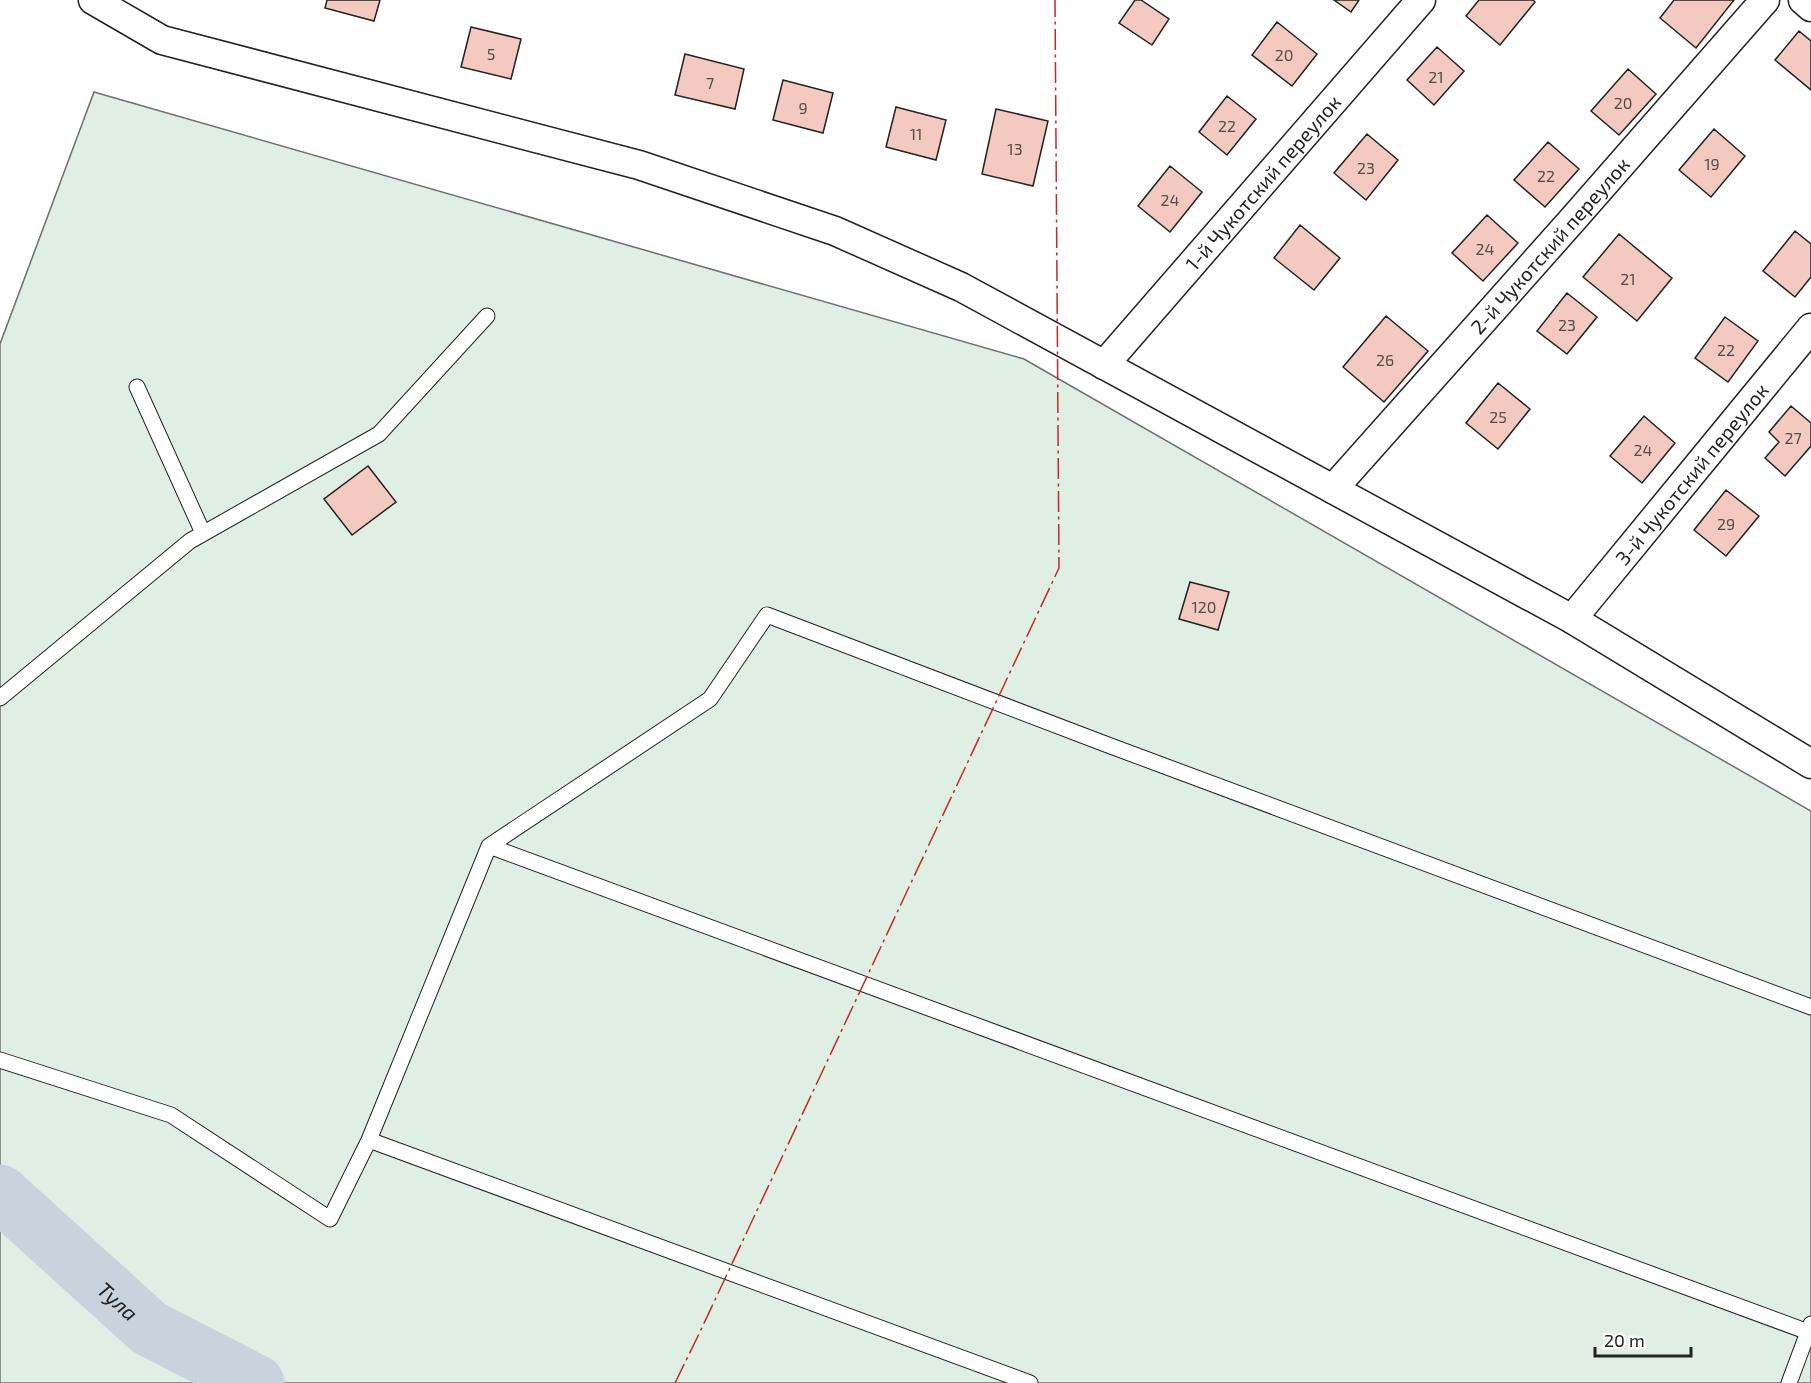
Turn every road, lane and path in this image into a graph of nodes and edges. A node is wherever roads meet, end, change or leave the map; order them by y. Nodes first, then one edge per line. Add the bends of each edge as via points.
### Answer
1 (93, 0) edge
2 (1421, 0) edge
3 (1765, 0) edge
4 (1803, 0) edge
5 (1811, 7) edge
6 (487, 316) dead end
7 (1811, 328) edge
8 (1104, 365) junction
9 (137, 387) dead end
10 (1333, 489) junction
11 (203, 533) junction
12 (1572, 619) junction
13 (0, 698) edge
14 (1811, 764) edge
15 (489, 846) junction
16 (1811, 1007) edge
17 (0, 1060) edge
18 (369, 1140) junction
19 (1810, 1329) edge
20 (1030, 1383) edge
21 (1789, 1383) edge

1 - 8 street via 162,40 639,165 835,231 961,287
2 - 8 street, 1-й Чукотский переулок
3 - 10 street, 2-й Чукотский переулок
4 - 5 street
6 - 11 lane via 379,434
7 - 12 street, 3-й Чукотский переулок
8 - 10 street
9 - 11 lane
10 - 12 street
11 - 13 lane
12 - 14 street
15 - 16 lane via 710,699 767,615
15 - 18 lane
15 - 19 lane
17 - 18 lane via 171,1115 330,1219
18 - 20 lane
19 - 21 lane

